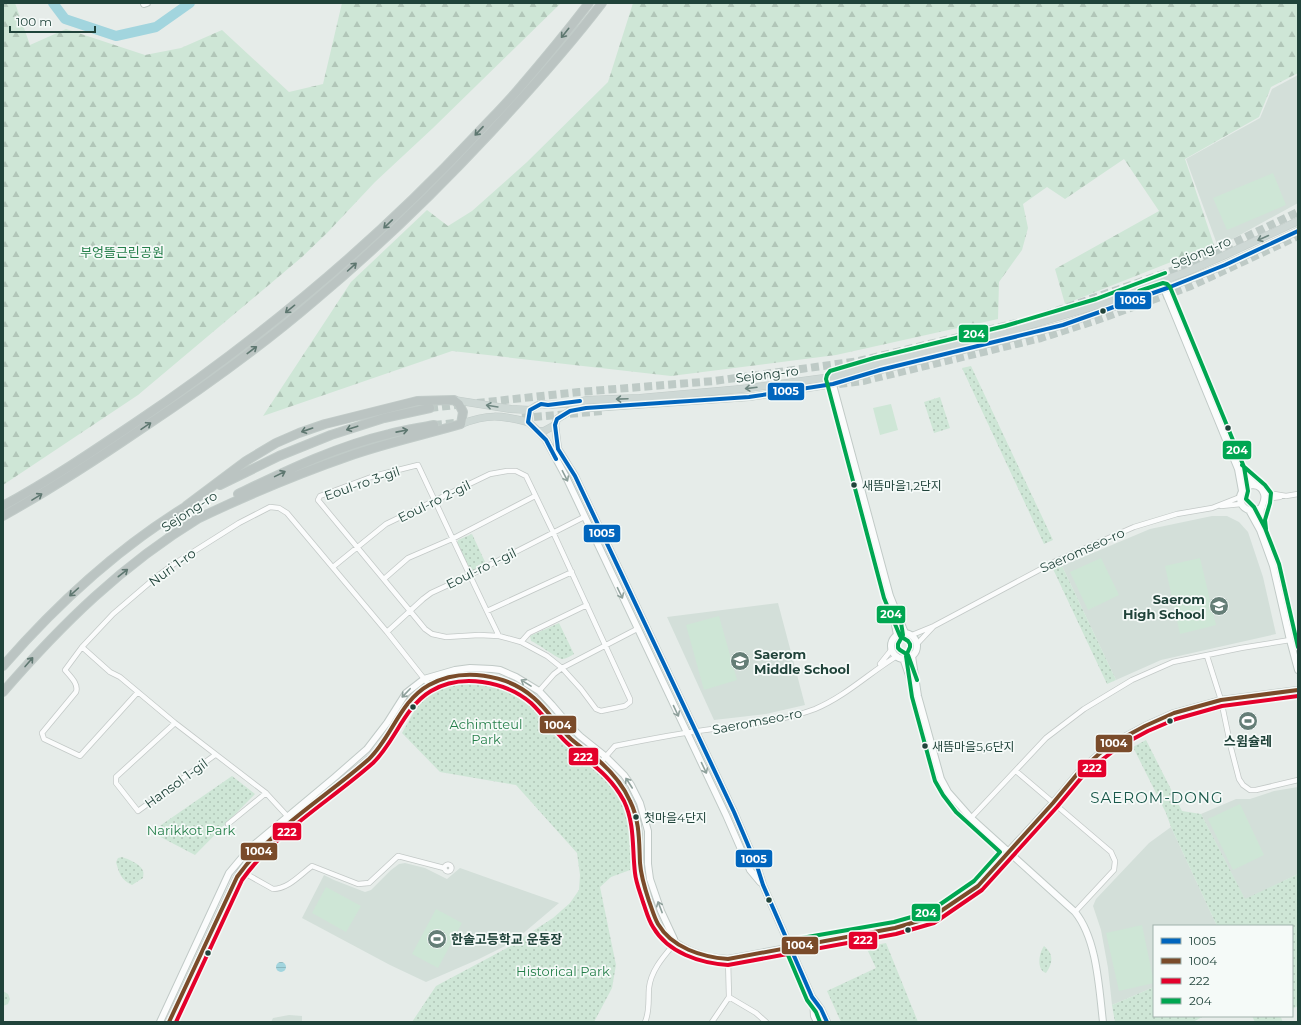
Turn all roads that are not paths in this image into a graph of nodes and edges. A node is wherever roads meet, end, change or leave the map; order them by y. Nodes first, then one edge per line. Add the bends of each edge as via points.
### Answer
1 (589, 3) edge
2 (602, 3) edge
3 (1298, 221) edge
4 (1298, 231) edge
5 (1161, 281) junction
6 (1164, 289) junction
7 (832, 380) junction
8 (454, 400) junction
9 (548, 405) junction
10 (430, 408) tunnel mouth
11 (530, 410) junction
12 (528, 422) junction
13 (556, 422) junction
14 (461, 424) junction
15 (434, 425) tunnel mouth
16 (538, 431) junction
17 (1238, 469) junction
18 (1255, 486) junction
19 (1263, 492) junction
20 (1298, 494) edge
21 (534, 496) junction
22 (1286, 496) junction
23 (1241, 497) junction
24 (1265, 499) junction
25 (435, 501) junction
26 (3, 506) edge
27 (186, 506) junction
28 (1262, 507) junction
29 (1249, 510) junction
30 (3, 516) edge
31 (584, 517) junction
32 (195, 520) junction
33 (1260, 530) junction
34 (553, 532) junction
35 (452, 539) junction
36 (357, 548) junction
37 (333, 567) junction
38 (572, 572) junction
39 (470, 575) junction
40 (384, 579) junction
41 (890, 596) junction
42 (587, 605) junction
43 (410, 610) junction
44 (487, 611) junction
45 (934, 626) junction
46 (637, 629) junction
47 (387, 632) junction
48 (905, 633) junction
49 (897, 635) junction
50 (912, 635) junction
51 (498, 636) junction
52 (1290, 640) junction
53 (521, 642) junction
54 (917, 644) junction
55 (605, 645) junction
56 (82, 648) junction
57 (892, 649) junction
58 (912, 656) junction
59 (1207, 656) junction
60 (900, 657) junction
61 (3, 666) edge
62 (878, 667) junction
63 (562, 668) junction
64 (1298, 670) edge
65 (424, 679) junction
66 (429, 685) junction
67 (1298, 690) edge
68 (539, 691) junction
69 (3, 692) edge
70 (138, 692) junction
71 (918, 696) junction
72 (1222, 700) junction
73 (175, 723) junction
74 (696, 732) junction
75 (687, 733) junction
76 (215, 755) junction
77 (605, 756) junction
78 (600, 763) junction
79 (1016, 771) junction
80 (1298, 780) edge
81 (266, 793) junction
82 (1053, 804) junction
83 (971, 818) junction
84 (289, 819) junction
85 (228, 824) dead end
86 (1008, 852) junction
87 (444, 868) dead end
88 (241, 870) junction
89 (763, 886) junction
90 (1075, 912) junction
91 (675, 943) junction
92 (791, 946) junction
93 (728, 959) junction
94 (812, 997) junction
95 (729, 998) junction
96 (160, 1022) edge
97 (170, 1022) edge
98 (645, 1022) edge
99 (712, 1022) edge
100 (766, 1022) edge
101 (817, 1022) edge
102 (827, 1022) edge
103 (1103, 1022) edge

1 -> 26 highway via 517,91 450,163 383,229 307,295 183,391 94,451
30 -> 2 highway via 99,458 188,398 314,301 458,167 525,95
3 -> 5 main road, Sejong-ro
4 - 6 main road, Sejong-ro
5 - 6 street
5 - 7 main road, Sejong-ro via 1098,305 1008,332 875,364
6 - 7 main road, Sejong-ro via 1063,325
6 - 17 street
7 -> 9 main road, Sejong-ro
7 - 13 main road, Sejong-ro via 749,397 586,408 570,412
7 - 41 street
11 -> 8 main road, Sejong-ro
8 - 14 highway via 463,412
8 -> 27 highway via 417,401 298,433 246,461
9 - 11 main road, Sejong-ro via 541,404
9 - 13 main road via 553,409
10 -> 27 highway, Sejong-ro via 384,418 323,438 226,482
11 - 12 main road
12 - 14 main road via 497,416
12 - 16 main road
13 - 16 main road, Sejong-ro via 544,431
13 - 74 street via 558,449 575,476
14 - 32 highway via 349,456
32 -> 15 highway, Sejong-ro via 286,471 336,451 388,434
16 -> 31 street via 546,440
17 - 18 street
17 - 23 street
18 - 19 street
18 - 23 street via 1248,486
19 - 22 street
19 - 24 street
20 - 22 street
21 - 25 street, Eoul-ro 2-gil via 526,476 516,471 507,471 490,474
21 - 34 street, Eoul-ro 2-gil
21 - 35 street
22 - 24 street
23 - 29 street
23 - 45 street, Saeromseo-ro via 1212,508 1177,514 1134,527 1056,560
24 - 28 street
25 - 35 street, Eoul-ro 3-gil
25 - 36 street, Eoul-ro 2-gil via 386,524
25 - 36 street, Eoul-ro 3-gil via 418,465 374,476 320,496 318,500 321,505
27 -> 61 highway, Sejong-ro via 96,572 60,605
28 - 29 street
28 - 33 street
29 - 33 street
31 - 34 street, Eoul-ro 1-gil
31 -> 46 street
69 -> 32 highway, Sejong-ro via 36,654 107,585
33 - 52 street via 1273,566
34 - 38 street, Eoul-ro 3-gil
34 - 39 street, Eoul-ro 1-gil
35 - 39 street, Eoul-ro 3-gil
35 - 40 street via 408,558
36 - 37 street, Eoul-ro 2-gil
36 - 40 street, Eoul-ro 3-gil
37 - 47 street, Nuri 1-ro
37 - 56 street, Nuri 1-ro via 287,513 280,508 270,507 238,523 174,564 113,614
38 - 42 street, Eoul-ro 3-gil
38 - 44 street
39 - 43 street, Eoul-ro 1-gil via 431,593
39 - 44 street, Eoul-ro 3-gil
40 - 43 street, Eoul-ro 3-gil
41 - 48 street
41 - 49 street
42 - 53 street via 529,633
42 - 55 street, Eoul-ro 3-gil
43 - 47 street, Eoul-ro 1-gil
43 - 51 street, Eoul-ro 3-gil via 425,629 438,636
44 - 51 street, Eoul-ro 3-gil
45 - 50 street
45 - 54 street
46 - 55 street
46 -> 75 street
47 - 65 street, Nuri 1-ro
48 - 49 street
48 - 50 street
49 - 57 street via 892,642
50 - 54 street
51 - 53 street, Eoul-ro 3-gil
52 - 59 street
52 - 64 street
53 - 63 street, Eoul-ro 3-gil
54 - 58 street
55 - 63 street
55 - 63 street, Eoul-ro 3-gil via 630,699 627,705 602,711 596,709
56 - 70 street
56 - 70 street via 65,670 76,684 76,692 42,733 44,739 80,756
57 - 60 street
57 - 62 street
58 - 60 street
58 - 71 street
59 - 72 street
59 - 79 street via 1173,662 1111,692 1046,738
60 - 62 street
60 - 71 street
62 - 74 street, Saeromseo-ro via 834,699 816,708 749,724
63 - 68 street
65 - 66 street, Nuri 1-ro
68 -> 65 street via 516,677 492,669 455,670
65 -> 84 street via 406,693 367,748
66 - 78 street via 462,676 490,677 511,684 532,696 568,736
66 - 84 street via 411,699 385,740 370,758
67 - 72 street
68 - 77 street via 580,736
70 - 73 street
71 - 83 street via 941,779 948,792
72 - 80 street via 1236,768 1243,785 1250,790 1256,790
72 - 82 street via 1174,713 1117,741 1078,773
73 - 76 street
73 - 76 street, Hansol 1-gil via 116,777 116,783 138,811
74 - 75 street, Saeromseo-ro
74 - 89 street via 758,866
75 - 77 street, Saeromseo-ro via 614,746
75 -> 89 street via 750,870
76 - 81 street
77 - 78 street, Saeromseo-ro
91 -> 77 street via 650,879 648,831 640,803 624,775
78 - 91 street via 616,778 632,805 638,822 641,874 647,897 662,930
79 - 82 street
79 - 83 street
81 - 84 street
81 - 85 street
82 - 86 street
82 - 90 street via 1111,852 1115,861 1114,870
83 - 86 street
84 - 88 street
84 - 96 street via 250,848 229,873
86 - 90 street
86 - 92 street via 978,886 932,918 895,928
87 - 88 street via 398,856 369,883 358,884 312,866 286,887 279,889 274,889
88 - 97 street
89 - 92 street
90 - 103 street via 1086,929 1092,948
91 - 93 street via 702,956
91 - 98 street via 651,976 649,1008
92 - 93 street
92 - 94 street
93 - 95 street
94 - 101 street
94 - 102 street
95 - 99 street
95 - 100 street via 756,1013

